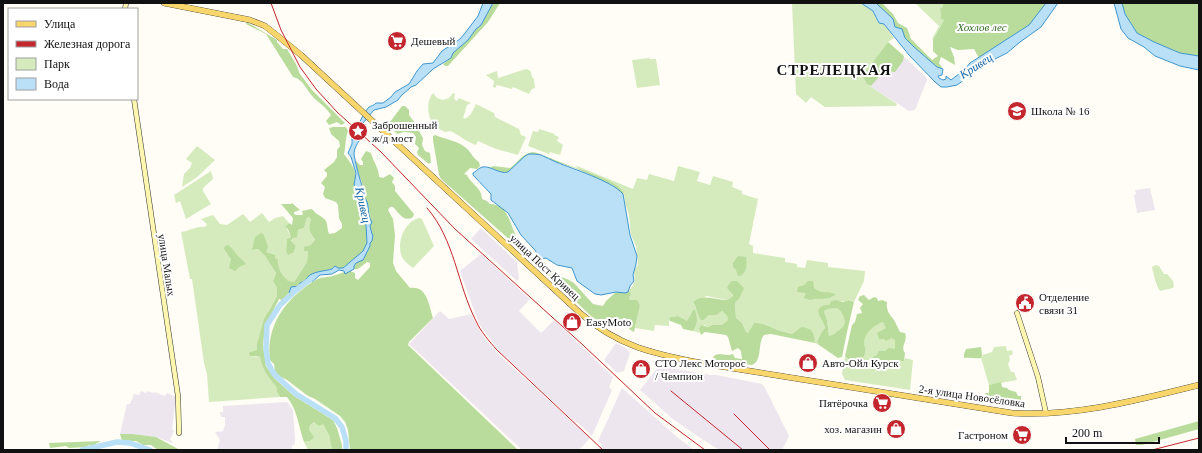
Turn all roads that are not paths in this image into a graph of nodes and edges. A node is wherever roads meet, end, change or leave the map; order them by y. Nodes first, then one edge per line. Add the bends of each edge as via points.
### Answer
1 (164, 3) edge
2 (134, 100) edge
3 (1017, 313) dead end
4 (765, 374) joint
5 (1199, 385) edge
6 (1046, 413) junction
7 (178, 433) dead end

1 - 4 main road, улица Пост Кривец via 237,16 265,26 286,42 580,313 602,330 646,350
2 - 7 street, улица Малых via 178,396
3 - 6 street via 1038,376
4 - 6 main road, 2-я улица Новосёловка via 996,411
5 - 6 main road, 2-я улица Новосёловка via 1100,407

